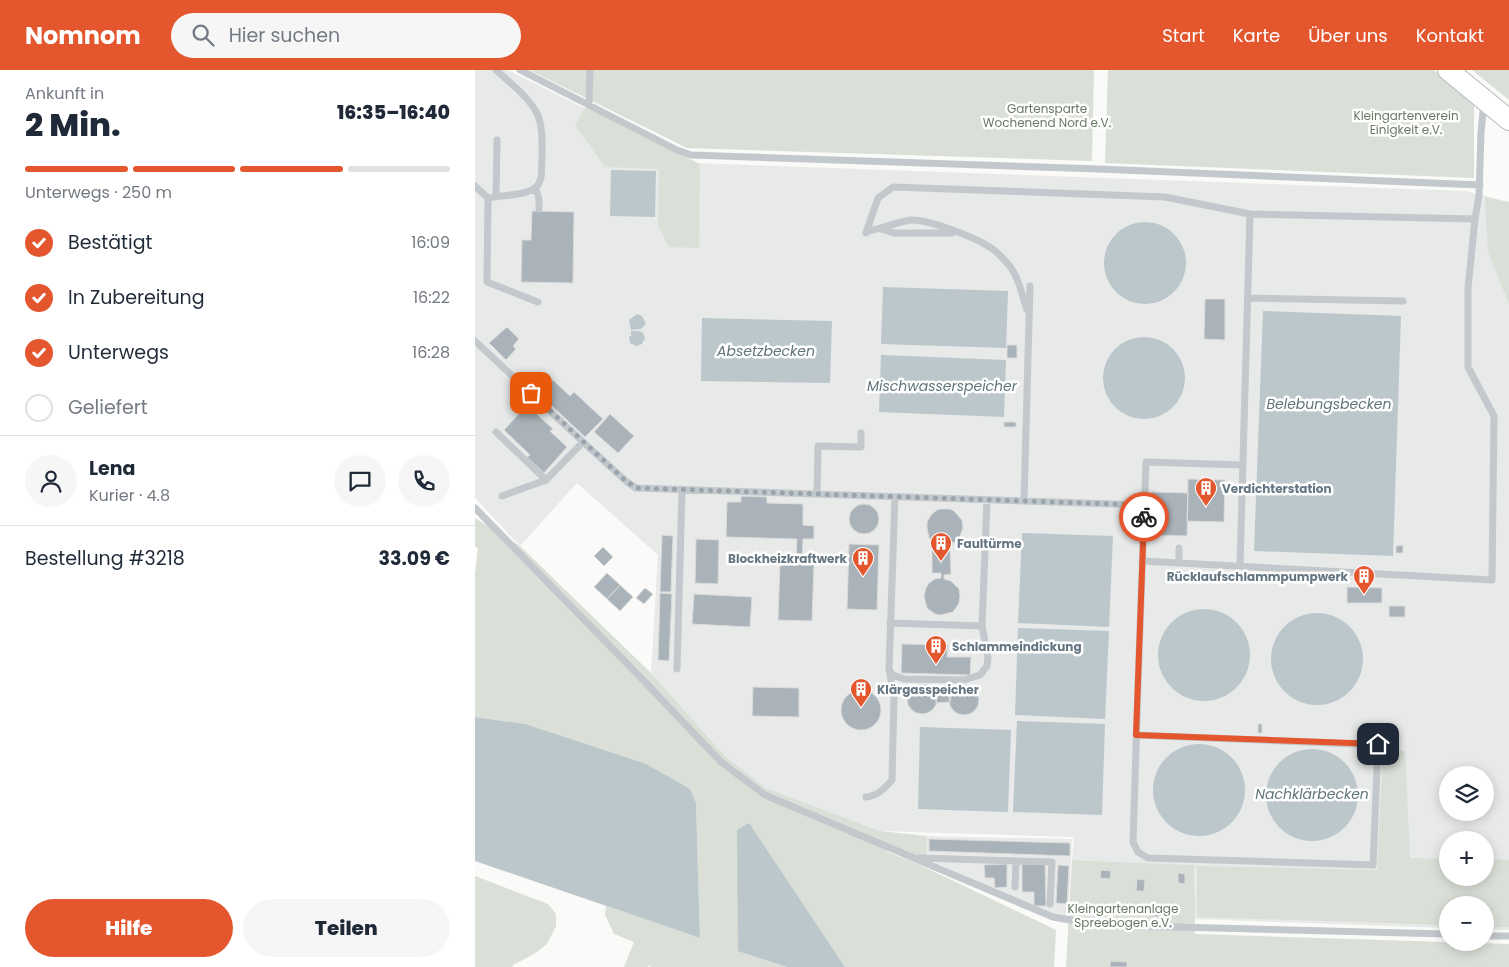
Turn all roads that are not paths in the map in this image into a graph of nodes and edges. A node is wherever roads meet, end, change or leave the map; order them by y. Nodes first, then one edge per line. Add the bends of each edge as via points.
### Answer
1 (496, 70) edge
2 (520, 70) edge
3 (590, 70) edge
4 (1448, 70) edge
5 (1484, 99) junction
6 (589, 104) junction
7 (1509, 120) edge
8 (497, 140) dead end
9 (1480, 185) junction
10 (475, 186) edge
11 (532, 190) junction
12 (496, 196) junction
13 (487, 198) junction
14 (539, 209) dead end
15 (1250, 214) junction
16 (1475, 219) junction
17 (881, 229) junction
18 (960, 233) junction
19 (1030, 286) dead end
20 (1248, 298) junction
21 (1403, 301) dead end
22 (538, 302) dead end
23 (1029, 315) junction
24 (475, 341) edge
25 (496, 432) dead end
26 (861, 433) dead end
27 (583, 442) junction
28 (1243, 465) junction
29 (546, 480) junction
30 (682, 490) junction
31 (817, 494) junction
32 (502, 496) dead end
33 (895, 497) junction
34 (987, 500) junction
35 (1024, 501) junction
36 (1144, 505) junction
37 (475, 508) edge
38 (1179, 548) dead end
39 (1142, 561) junction
40 (1179, 563) junction
41 (1240, 566) junction
42 (891, 623) junction
43 (982, 626) junction
44 (677, 669) dead end
45 (889, 669) junction
46 (1136, 735) junction
47 (866, 797) dead end
48 (915, 858) junction
49 (1016, 861) junction
50 (1015, 887) dead end
51 (1050, 904) dead end
52 (1439, 934) edge
53 (1494, 936) edge
54 (1509, 936) edge

1 - 11 lane via 523,95 540,121 541,179
2 - 6 lane
3 - 6 lane
4 - 5 street
5 - 7 street
5 - 9 lane
6 - 9 lane via 691,155
8 - 12 lane
9 - 16 lane
10 - 13 lane
11 - 12 lane
11 - 14 lane via 537,192
12 - 13 lane
13 - 22 lane via 487,282
15 - 16 lane
15 - 17 lane via 1165,197 893,187 878,198 866,232
15 - 20 lane
16 - 41 lane via 1468,288 1469,367 1494,416 1492,580
17 - 18 lane via 893,233
17 - 18 lane via 913,220
18 - 23 lane via 987,246 1007,263 1015,274
19 - 23 lane
20 - 21 lane
20 - 28 lane
23 - 35 lane
24 - 27 lane
25 - 29 lane
26 - 31 lane via 861,447 818,446
27 - 29 lane
27 - 30 lane via 637,488
28 - 36 lane via 1146,462
28 - 41 lane
29 - 32 lane
30 - 31 lane
30 - 44 lane
31 - 33 lane
33 - 34 lane
33 - 42 lane
34 - 35 lane
34 - 43 lane
35 - 36 lane
36 - 39 lane
37 - 48 lane via 721,762 765,795
38 - 40 lane
39 - 40 lane
39 - 46 lane
40 - 41 lane
42 - 43 lane
42 - 45 lane
43 - 45 lane via 988,658 987,666 980,675 964,680 903,679 893,675
45 - 47 lane via 894,697 892,780 874,796
46 - 46 lane via 1133,842 1138,852 1147,858 1373,865 1378,744
48 - 49 lane
48 - 52 lane via 1053,917 1099,925
49 - 50 lane
49 - 51 lane via 1052,862
53 - 54 lane

